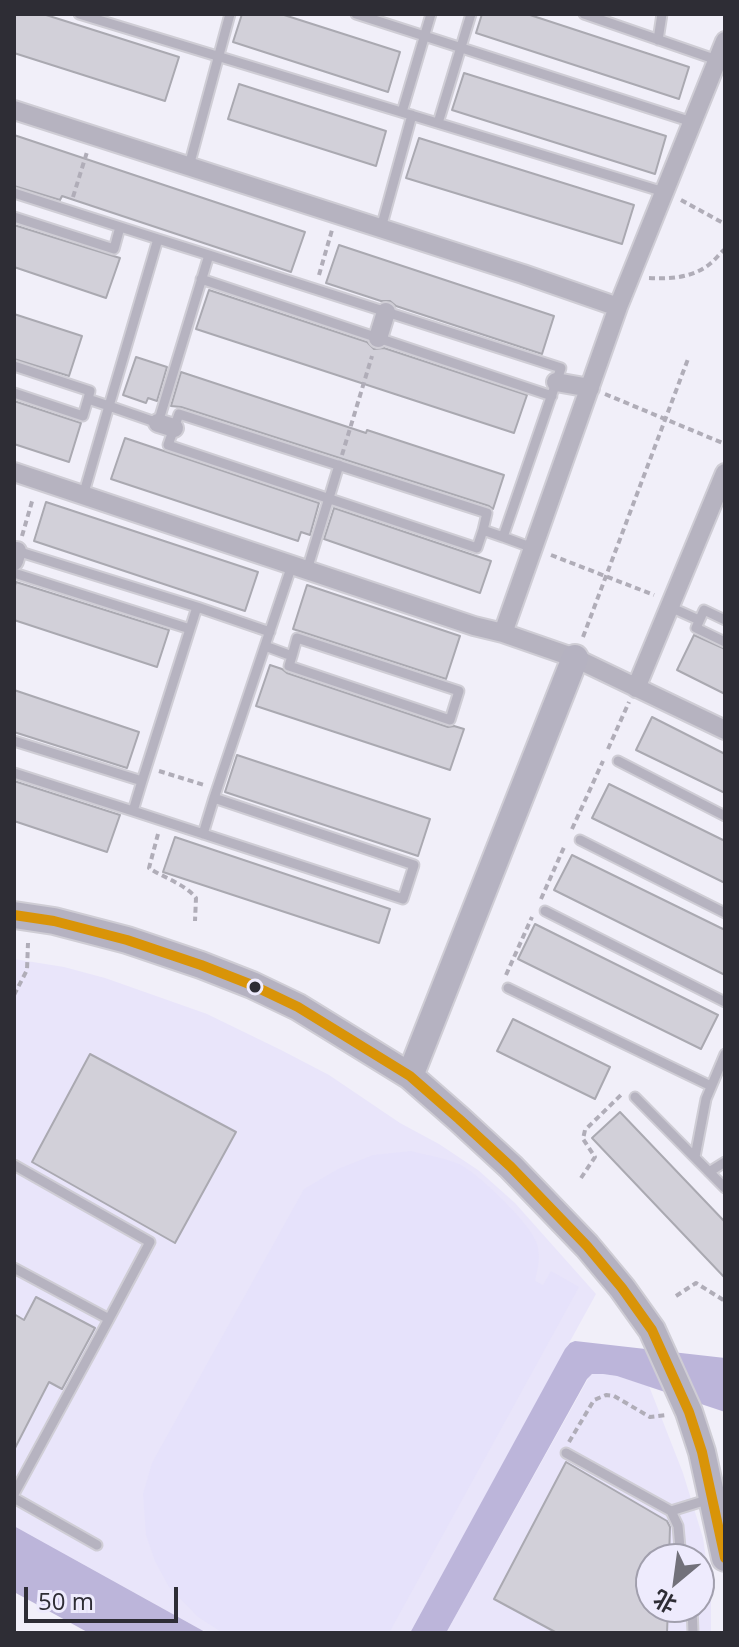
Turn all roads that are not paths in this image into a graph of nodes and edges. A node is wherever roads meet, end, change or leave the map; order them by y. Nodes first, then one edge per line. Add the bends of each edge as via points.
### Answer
1 (79, 14) edge
2 (230, 14) edge
3 (356, 14) edge
4 (431, 14) edge
5 (471, 14) edge
6 (584, 14) edge
7 (662, 14) edge
8 (424, 36) junction
9 (658, 40) junction
10 (725, 41) edge
11 (461, 47) junction
12 (217, 56) junction
13 (717, 60) junction
14 (14, 110) edge
15 (407, 114) junction
16 (692, 122) junction
17 (438, 123) junction
18 (189, 166) junction
19 (664, 192) junction
20 (14, 193) edge
21 (14, 217) edge
22 (120, 227) junction
23 (381, 228) junction
24 (158, 239) junction
25 (209, 255) junction
26 (201, 279) junction
27 (618, 307) junction
28 (386, 312) junction
29 (378, 338) junction
30 (14, 366) edge
31 (590, 388) junction
32 (554, 389) junction
33 (14, 393) edge
34 (88, 399) junction
35 (109, 406) junction
36 (166, 426) junction
37 (339, 465) junction
38 (14, 472) edge
39 (725, 473) edge
40 (83, 496) junction
41 (329, 499) junction
42 (483, 530) junction
43 (503, 537) junction
44 (533, 548) junction
45 (15, 554) edge
46 (300, 568) junction
47 (14, 573) edge
48 (670, 604) junction
49 (197, 607) junction
50 (699, 620) junction
51 (725, 620) edge
52 (190, 629) junction
53 (270, 632) junction
54 (503, 633) junction
55 (725, 642) edge
56 (265, 646) junction
57 (292, 656) junction
58 (575, 658) junction
59 (636, 688) junction
60 (725, 730) edge
61 (14, 741) edge
62 (618, 761) dead end
63 (14, 773) edge
64 (142, 781) junction
65 (216, 794) junction
66 (133, 811) junction
67 (725, 816) edge
68 (203, 834) junction
69 (580, 840) dead end
70 (545, 911) dead end
71 (725, 913) edge
72 (14, 915) edge
73 (508, 988) dead end
74 (725, 1002) edge
75 (725, 1054) edge
76 (410, 1076) junction
77 (711, 1086) junction
78 (635, 1097) road end
79 (695, 1157) junction
80 (725, 1162) edge
81 (14, 1165) edge
82 (709, 1172) junction
83 (725, 1188) edge
84 (14, 1268) edge
85 (109, 1319) junction
86 (566, 1453) road end
87 (14, 1496) edge
88 (713, 1498) junction
89 (671, 1511) junction
90 (680, 1543) edge
91 (97, 1545) dead end
92 (725, 1558) edge

1 - 12 lane
2 - 12 lane
3 - 8 lane
4 - 8 lane
5 - 11 lane
6 - 9 lane
7 - 9 lane
8 - 11 lane
8 - 15 lane
9 - 13 lane
10 - 13 street
11 - 16 lane
11 - 17 lane
12 - 15 lane
12 - 18 lane
13 - 16 street
14 - 18 street
15 - 17 lane
15 - 23 lane
16 - 19 street
17 - 19 lane
18 - 23 street
19 - 27 street
20 - 22 lane
21 - 22 lane via 114,249
22 - 24 lane
23 - 27 street
24 - 25 lane
24 - 35 lane
25 - 26 lane
25 - 28 lane
26 - 29 lane
26 - 36 lane
27 - 31 street
28 - 29 street
28 - 32 lane via 561,368
29 - 32 lane
30 - 34 lane via 90,391
31 - 32 street
31 - 44 street
32 - 43 lane
33 - 34 lane via 83,416
34 - 35 lane
35 - 36 lane
35 - 40 lane
36 - 37 lane via 179,414
36 - 41 lane via 168,445
37 - 41 lane
37 - 42 lane via 487,513
38 - 40 street
39 - 48 street
40 - 46 street
41 - 42 lane via 477,548
41 - 46 lane
42 - 43 lane
43 - 44 lane
44 - 54 street
45 - 49 lane
46 - 53 lane
46 - 54 street
47 - 52 lane
48 - 50 lane
48 - 59 street
49 - 52 lane
49 - 53 lane
50 - 51 lane via 704,610
50 - 55 lane via 696,628
52 - 64 lane
53 - 56 lane
54 - 58 street
56 - 57 lane
56 - 65 lane
57 - 57 lane via 289,666 450,720 459,691 297,638
58 - 59 street
58 - 76 main road
59 - 60 street
61 - 64 lane
62 - 67 lane
63 - 66 lane
64 - 66 lane
65 - 68 lane
65 - 68 lane via 414,865 403,899
66 - 68 lane
69 - 71 lane
70 - 74 lane
72 - 76 main road via 127,940 239,980 298,1007
73 - 77 lane
75 - 77 lane
76 - 88 main road via 549,1205 622,1288 652,1330 680,1413 702,1452
77 - 79 lane
78 - 79 lane
79 - 82 lane
80 - 82 lane
81 - 85 lane via 150,1242
82 - 83 lane
84 - 85 lane
85 - 87 lane
86 - 89 lane
87 - 91 lane
88 - 89 lane
88 - 92 main road
89 - 90 lane

